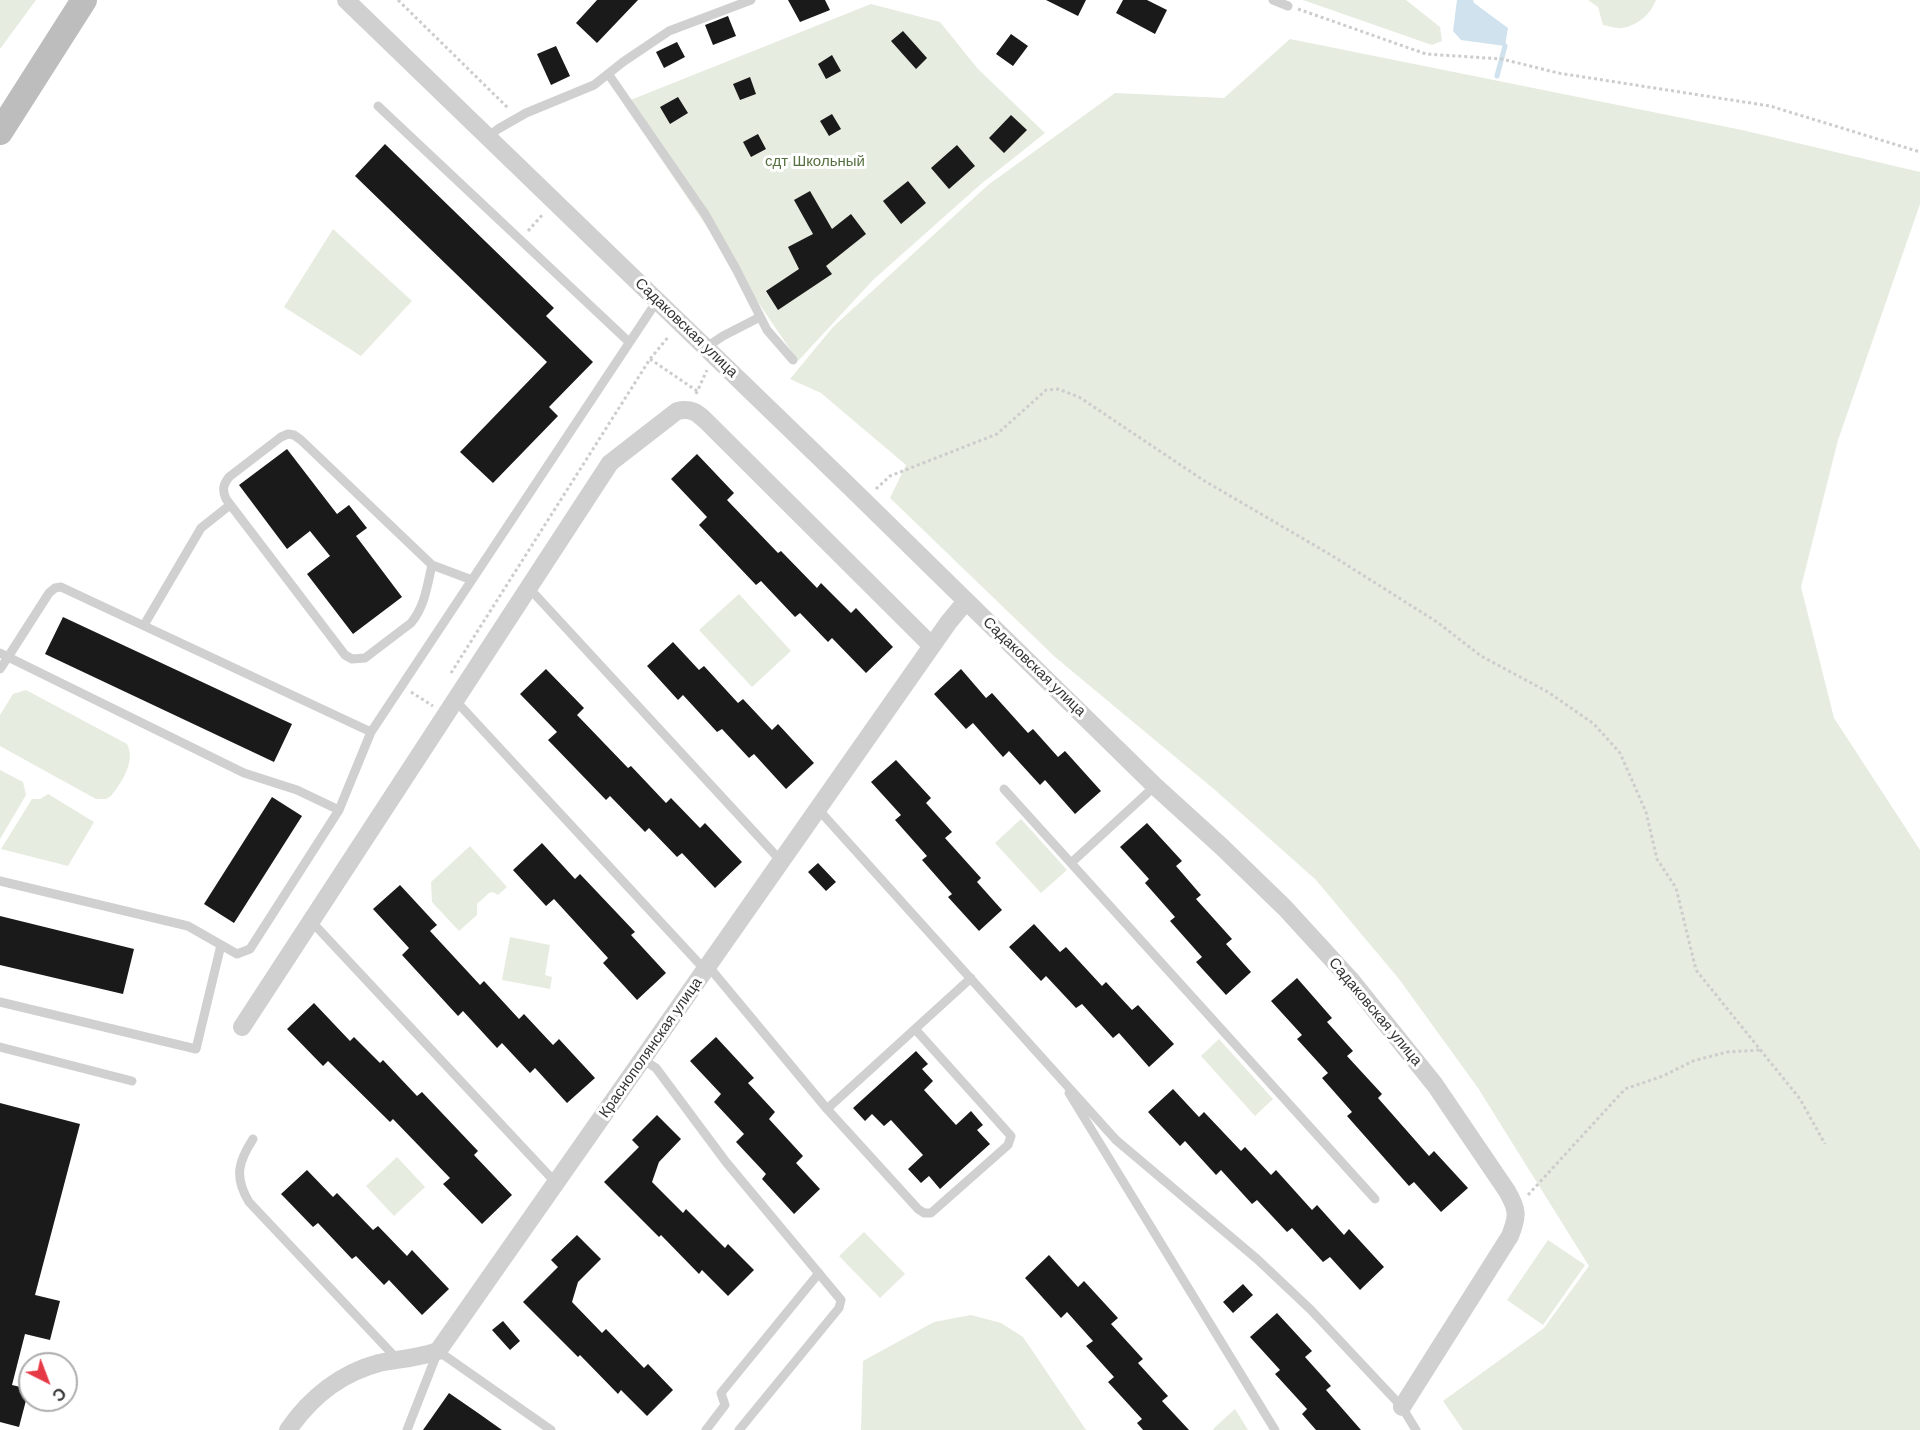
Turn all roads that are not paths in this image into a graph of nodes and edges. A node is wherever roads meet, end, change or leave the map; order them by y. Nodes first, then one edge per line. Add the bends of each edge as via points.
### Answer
1 (84, 0) edge
2 (346, 0) edge
3 (752, 0) edge
4 (1273, 0) edge
5 (1288, 6) road end
6 (609, 75) junction
7 (378, 106) dead end
8 (0, 132) edge
9 (488, 137) junction
10 (657, 301) junction
11 (760, 317) junction
12 (629, 342) junction
13 (705, 348) junction
14 (793, 360) dead end
15 (230, 505) junction
16 (432, 565) junction
17 (472, 580) junction
18 (529, 588) junction
19 (966, 601) junction
20 (144, 626) junction
21 (932, 646) junction
22 (4, 655) edge
23 (0, 669) edge
24 (451, 707) junction
25 (371, 732) junction
26 (1155, 786) junction
27 (1004, 789) dead end
28 (818, 809) junction
29 (339, 810) junction
30 (782, 861) junction
31 (1071, 863) junction
32 (0, 881) edge
33 (311, 921) junction
34 (221, 945) junction
35 (707, 969) junction
36 (971, 978) junction
37 (0, 1002) edge
38 (242, 1028) dead end
39 (915, 1029) junction
40 (0, 1047) edge
41 (642, 1059) junction
42 (1057, 1073) junction
43 (132, 1081) dead end
44 (827, 1109) junction
45 (253, 1139) dead end
46 (556, 1183) junction
47 (1375, 1199) dead end
48 (819, 1273) junction
49 (438, 1351) junction
50 (398, 1360) junction
51 (1402, 1407) junction
52 (288, 1430) edge
53 (407, 1430) edge
54 (551, 1430) edge
55 (706, 1430) edge
56 (739, 1430) edge
57 (1275, 1430) edge
58 (1416, 1430) edge

1 - 8 main road
2 - 9 street, Садаковская улица
3 - 6 lane via 669,31
4 - 5 lane
6 - 9 lane via 517,118
6 - 11 lane via 705,214
7 - 12 lane
9 - 10 street, Садаковская улица
10 - 12 lane
10 - 13 street, Садаковская улица
11 - 13 lane
11 - 14 lane
12 - 17 lane
13 - 19 street, Садаковская улица
15 - 16 lane via 223,492 229,477 281,437 294,435
15 - 16 lane via 345,655 352,658 367,657 411,623 422,604
15 - 20 lane via 201,528
16 - 17 lane
17 - 25 lane
18 - 21 street via 610,463 677,411 686,409 707,422
18 - 24 street
18 - 30 lane
19 - 21 street, Краснополянская улица
19 - 26 street, Садаковская улица
20 - 22 lane via 61,587 55,588
20 - 25 lane
21 - 28 street, Краснополянская улица
22 - 23 lane
22 - 29 lane via 244,773 297,790
24 - 33 street
24 - 35 lane
25 - 29 lane
26 - 31 lane
26 - 51 street, Садаковская улица via 1285,908 1350,979 1435,1085 1515,1205 1516,1221 1510,1236
27 - 31 lane
28 - 30 street, Краснополянская улица
28 - 36 lane
29 - 34 lane via 250,949 237,954
30 - 35 street, Краснополянская улица
31 - 47 lane
32 - 34 lane via 188,926
33 - 38 street
33 - 46 lane
34 - 37 lane via 196,1049
35 - 41 street, Краснополянская улица
35 - 44 lane
36 - 39 lane
36 - 42 lane
39 - 44 lane
39 - 44 lane via 1011,1136 1008,1145 937,1209 924,1213
40 - 43 lane
41 - 46 street, Краснополянская улица
41 - 48 lane via 656,1068 726,1162
42 - 51 lane via 1116,1140 1257,1259 1320,1319
42 - 57 lane
45 - 50 lane via 241,1157 239,1178 249,1202
46 - 49 street, Краснополянская улица
48 - 55 lane via 721,1393 724,1405
48 - 56 lane via 841,1304
49 - 50 street
49 - 53 lane
49 - 54 lane
50 - 52 street via 342,1378 305,1408
51 - 58 lane

